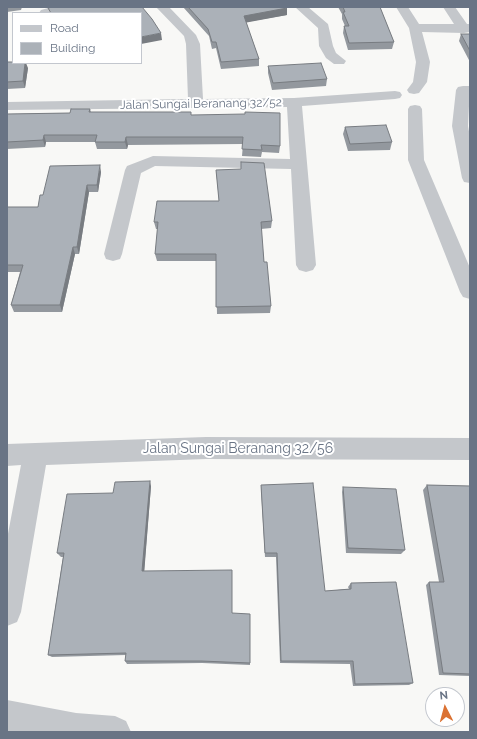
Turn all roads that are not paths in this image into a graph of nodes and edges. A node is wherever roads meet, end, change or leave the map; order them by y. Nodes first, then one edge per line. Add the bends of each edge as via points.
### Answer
1 (65, 7) edge
2 (162, 7) edge
3 (301, 7) edge
4 (402, 7) edge
5 (449, 7) edge
6 (48, 12) edge
7 (415, 28) junction
8 (467, 29) edge
9 (340, 61) dead end
10 (470, 90) edge
11 (420, 100) junction
12 (294, 102) junction
13 (196, 104) junction
14 (7, 106) edge
15 (299, 164) junction
16 (469, 170) edge
17 (113, 254) dead end
18 (464, 264) edge
19 (306, 265) dead end
20 (470, 292) edge
21 (470, 449) edge
22 (36, 453) junction
23 (7, 455) edge
24 (7, 612) edge
25 (7, 716) edge
26 (115, 732) edge

1 - 6 street
2 - 13 street via 190,35 193,44
3 - 9 street via 324,27 326,46 331,55
4 - 7 street
5 - 8 street
7 - 8 street
7 - 11 street via 423,62
10 - 16 street via 462,90 460,126
11 - 12 street, Jalan Sungai Beranang 32/52 via 402,90 395,95
11 - 18 street via 416,160
12 - 13 street, Jalan Sungai Beranang 32/52
12 - 15 street
13 - 14 street, Jalan Sungai Beranang 32/52
15 - 17 street via 153,160 133,170
15 - 19 street
18 - 20 street
21 - 22 street, Jalan Sungai Beranang 32/56 via 206,448
22 - 23 street, Jalan Sungai Beranang 32/56
22 - 24 street
25 - 26 street via 76,729

